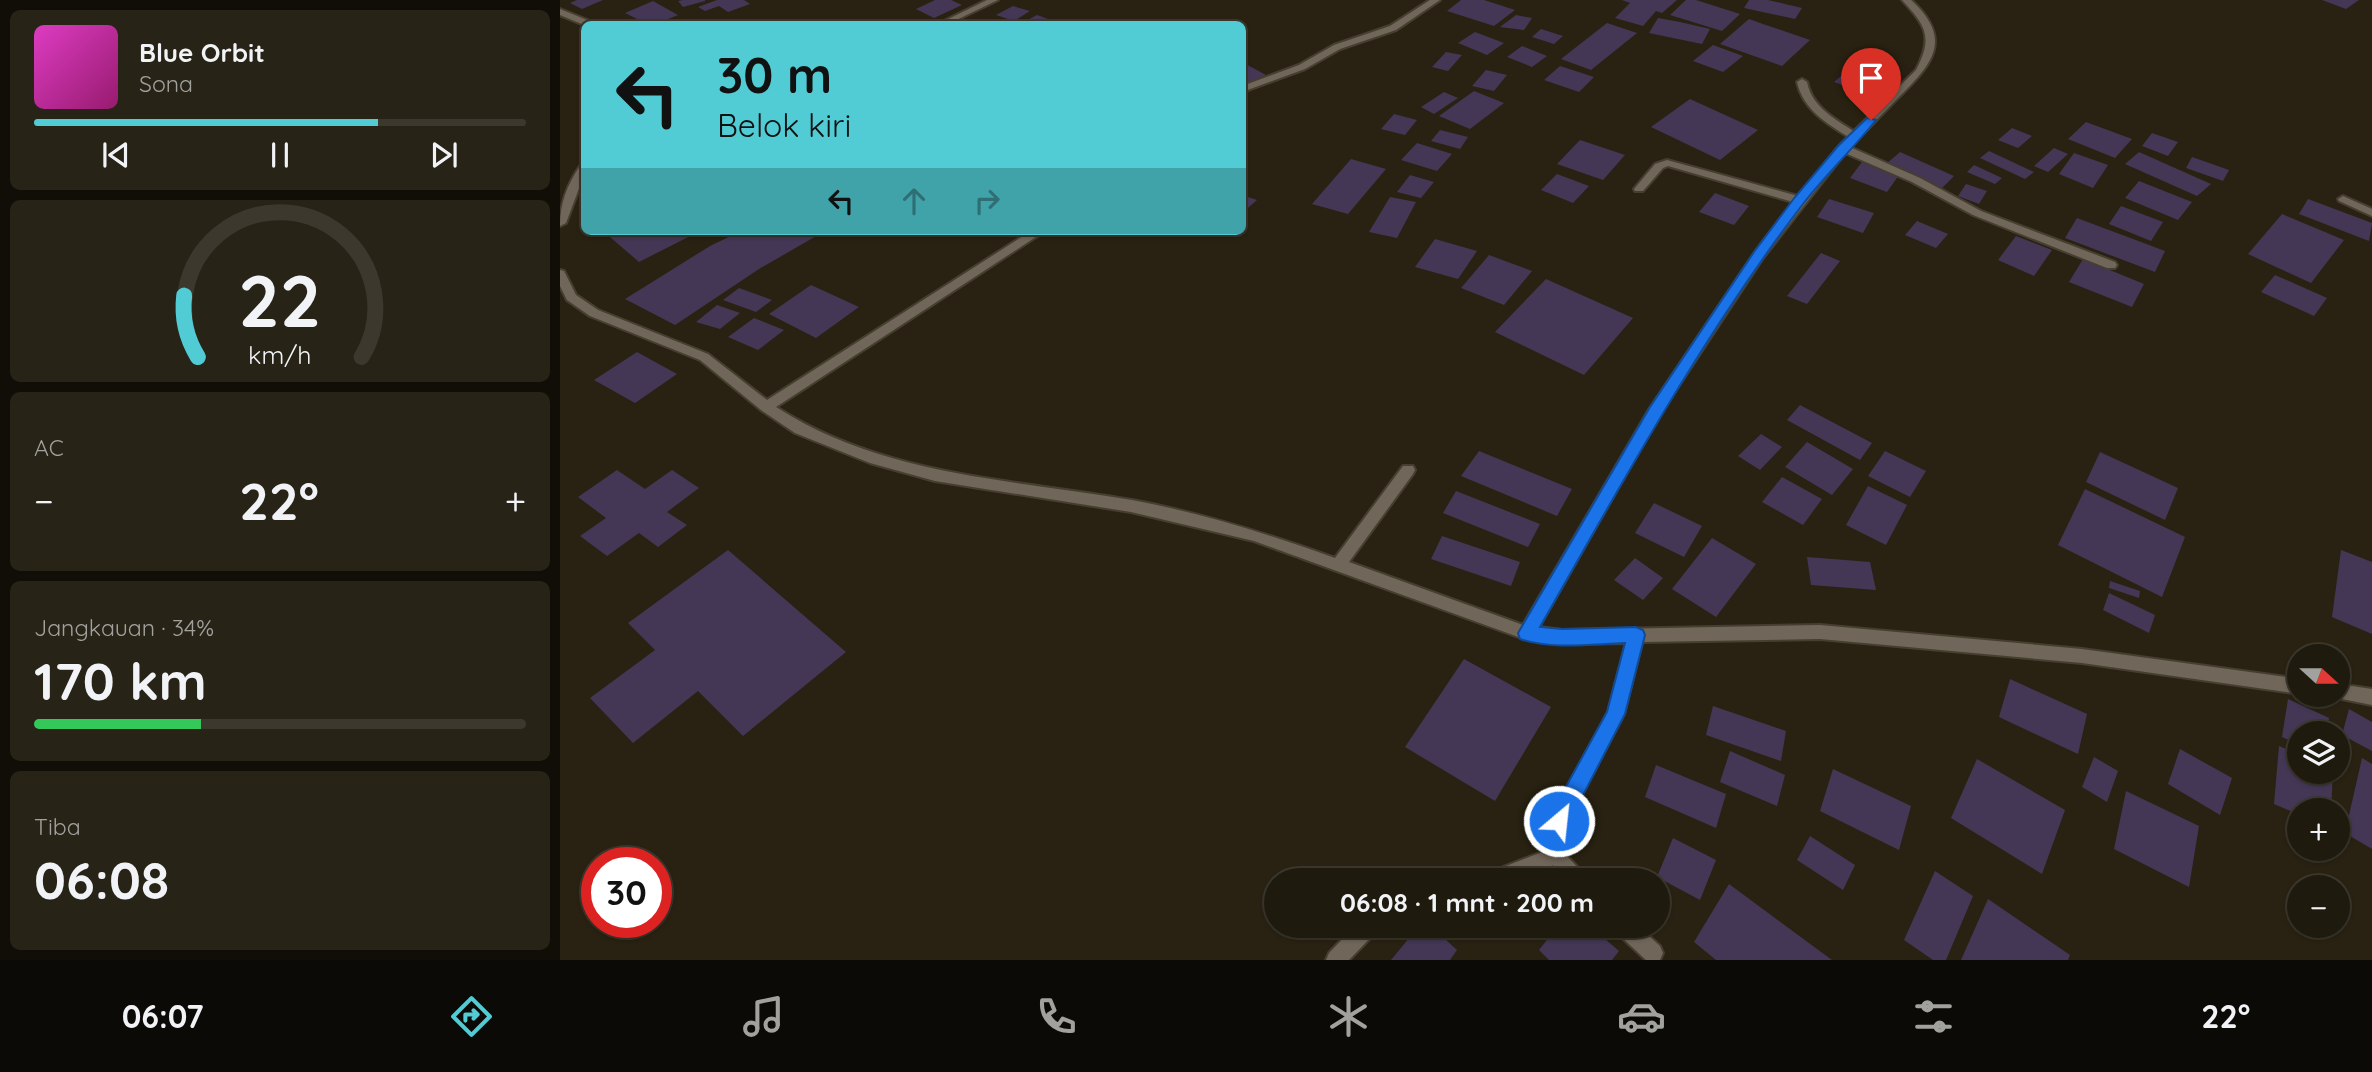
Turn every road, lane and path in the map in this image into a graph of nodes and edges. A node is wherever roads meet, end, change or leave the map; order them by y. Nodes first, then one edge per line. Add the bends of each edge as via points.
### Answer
1 (994, 0) edge
2 (1436, 0) edge
3 (1906, 0) edge
4 (560, 12) edge
5 (582, 21) edge
6 (948, 21) edge
7 (1802, 82) dead end
8 (1246, 88) edge
9 (1854, 136) junction
10 (1843, 148) junction
11 (581, 173) edge
12 (1639, 189) dead end
13 (2343, 199) dead end
14 (1800, 200) junction
15 (2372, 213) edge
16 (560, 223) edge
17 (1033, 235) edge
18 (2111, 265) dead end
19 (560, 274) edge
20 (766, 407) junction
21 (1408, 470) dead end
22 (1339, 564) junction
23 (1527, 633) junction
24 (1636, 635) junction
25 (2287, 685) edge
26 (2350, 694) edge
27 (2372, 697) edge
28 (1555, 856) junction
29 (1525, 868) edge
30 (1566, 868) edge
31 (1357, 938) edge
32 (1637, 938) edge
33 (1653, 953) dead end
34 (1336, 960) edge

1 - 6 street
2 - 8 street via 1393,28
3 - 9 street via 1926,22 1932,38 1929,56 1920,71
4 - 5 street
7 - 9 street via 1802,93 1809,101
9 - 10 street
10 - 14 street
10 - 18 street via 1977,213
11 - 16 street
12 - 14 street via 1667,163
13 - 15 street
14 - 23 street via 1655,411
17 - 20 street
19 - 20 street via 571,297 594,313 704,357
20 - 22 street via 800,429 934,476 1181,516
21 - 22 street
22 - 23 street
23 - 24 street
24 - 25 street via 1820,632 2082,656
24 - 28 street via 1616,714 1559,821
26 - 27 street
28 - 29 street
28 - 30 street
31 - 34 street
32 - 33 street

